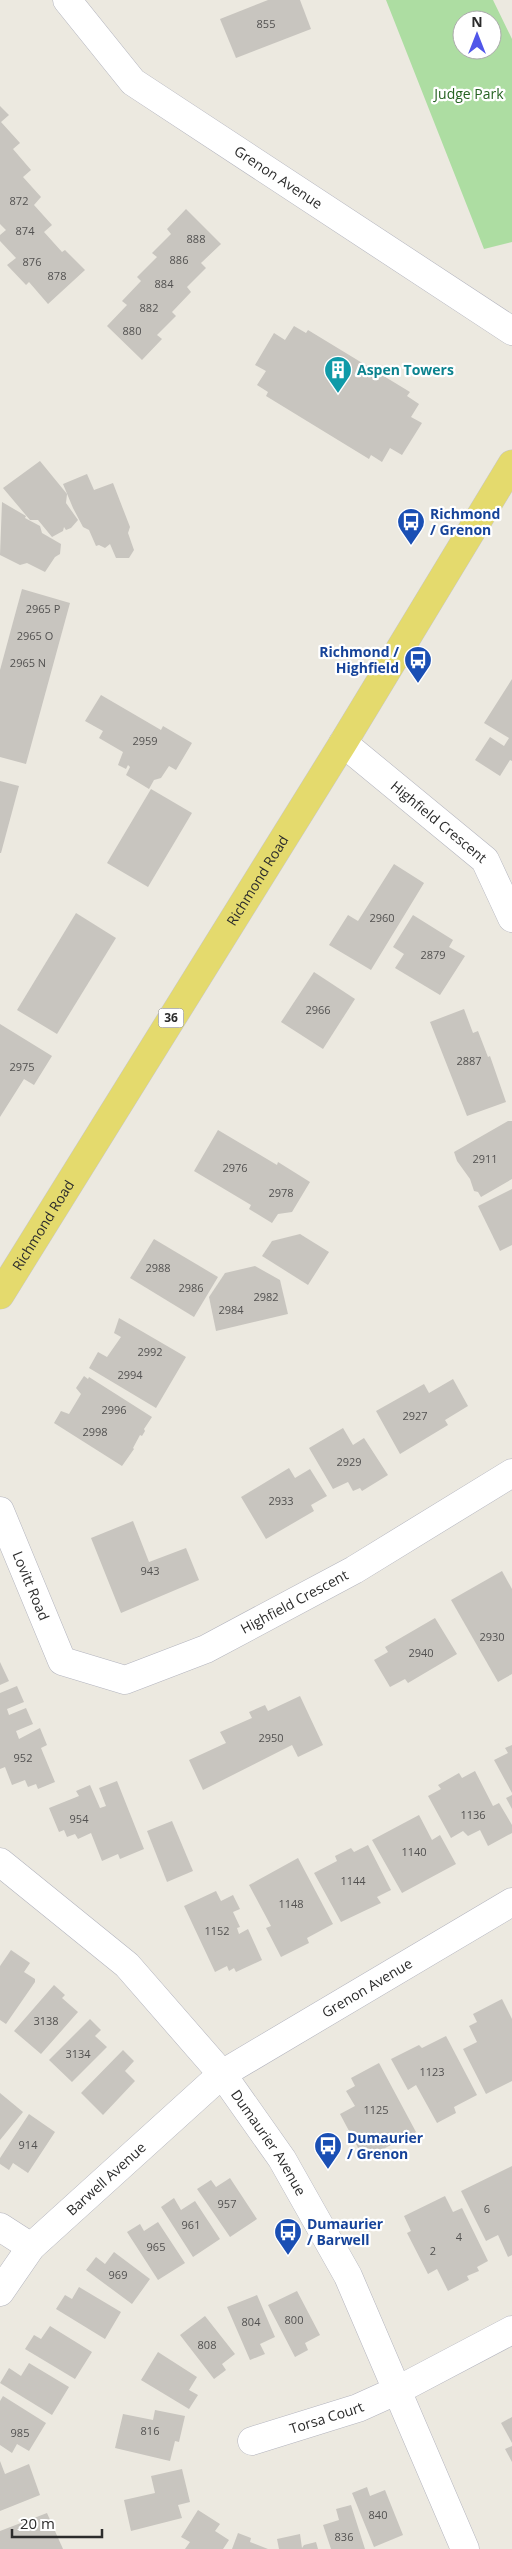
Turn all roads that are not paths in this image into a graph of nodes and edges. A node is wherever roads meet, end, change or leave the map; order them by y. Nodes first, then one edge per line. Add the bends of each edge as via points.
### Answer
1 (66, 0) edge
2 (512, 331) edge
3 (512, 464) edge
4 (343, 743) junction
5 (512, 918) edge
6 (0, 1295) edge
7 (512, 1473) edge
8 (0, 1511) edge
9 (62, 1662) joint
10 (0, 1862) edge
11 (512, 1902) edge
12 (222, 2074) junction
13 (0, 2227) edge
14 (31, 2247) junction
15 (0, 2292) edge
16 (512, 2330) edge
17 (398, 2390) junction
18 (252, 2441) dead end
19 (465, 2549) edge

1 - 2 street, Grenon Avenue via 133,82
3 - 4 main road, Richmond Road / 36
4 - 5 street, Highfield Crescent via 485,860
4 - 6 main road, Richmond Road / 36
7 - 9 street, Highfield Crescent via 354,1570 206,1649 125,1680
8 - 9 street, Lovitt Road
10 - 12 street, Dumaurier Avenue via 127,1966
11 - 12 street, Grenon Avenue
12 - 14 street, Barwell Avenue
12 - 17 street, Dumaurier Avenue via 282,2159 348,2276
13 - 14 street
14 - 15 street, Barwell Avenue
16 - 17 street, Torsa Court
17 - 18 street, Torsa Court via 358,2408
17 - 19 street, Dumaurier Avenue

